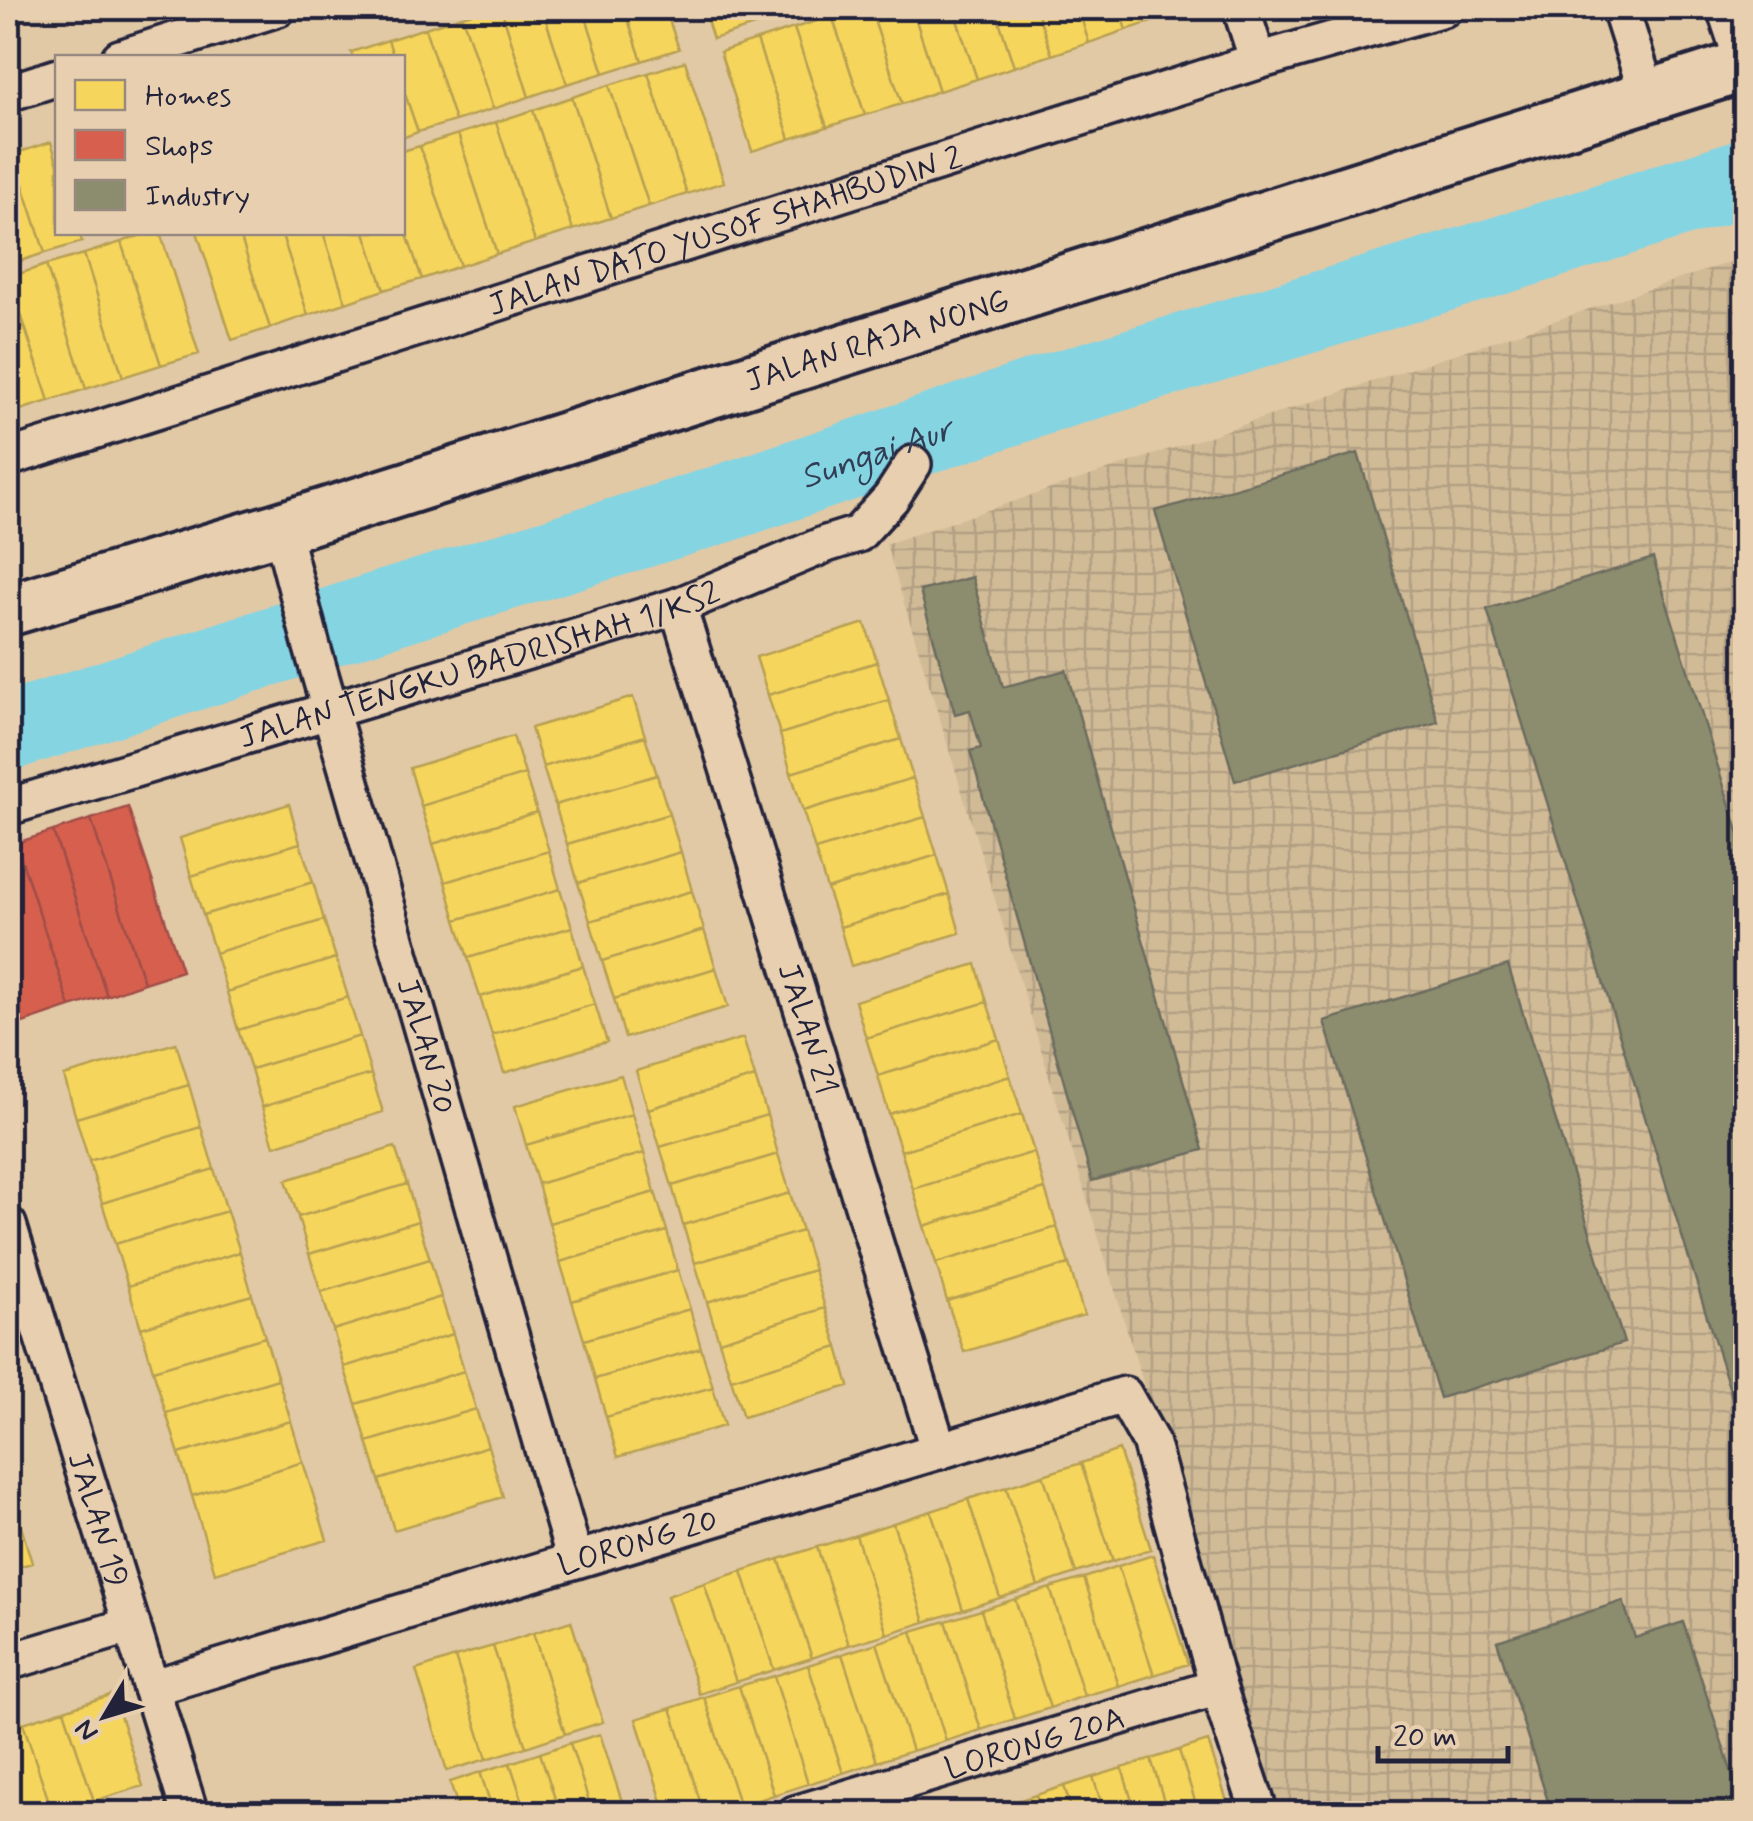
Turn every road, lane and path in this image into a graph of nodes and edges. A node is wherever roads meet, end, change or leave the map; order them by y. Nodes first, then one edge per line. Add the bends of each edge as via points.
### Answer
1 (278, 8) edge
2 (1241, 8) edge
3 (1444, 8) edge
4 (1620, 8) edge
5 (1725, 8) edge
6 (129, 55) edge
7 (1258, 61) junction
8 (1745, 65) edge
9 (55, 78) edge
10 (8, 93) edge
11 (1648, 96) junction
12 (8, 458) edge
13 (913, 464) dead end
14 (281, 528) junction
15 (678, 606) junction
16 (8, 610) edge
17 (331, 710) junction
18 (8, 807) edge
19 (10, 1245) edge
20 (939, 1451) junction
21 (576, 1560) junction
22 (132, 1624) junction
23 (8, 1662) edge
24 (1218, 1687) junction
25 (151, 1688) junction
26 (190, 1814) edge
27 (795, 1814) edge
28 (1260, 1814) edge

1 - 6 street
2 - 7 street
3 - 7 street, JALAN DATO YUSOF SHAHBUDIN 2
4 - 11 street
5 - 8 street
7 - 12 street, JALAN DATO YUSOF SHAHBUDIN 2
8 - 11 main road, JALAN RAJA NONG
9 - 10 street
11 - 14 main road, JALAN RAJA NONG
13 - 15 street, JALAN TENGKU BADRISHAH 1/KS2 via 858,534
14 - 16 main road, JALAN RAJA NONG
14 - 17 street, JALAN 20
15 - 17 street, JALAN TENGKU BADRISHAH 1/KS2
15 - 20 street, JALAN 21
17 - 18 street, JALAN TENGKU BADRISHAH 1/KS2
17 - 21 street, JALAN 20
19 - 22 street, JALAN 19
20 - 21 street, LORONG 20
20 - 24 street, LORONG 20 via 1124,1396 1150,1442
21 - 25 street, LORONG 20
22 - 23 street
22 - 25 street, JALAN 19
24 - 27 street, LORONG 20A
24 - 28 street
25 - 26 street, JALAN 19

